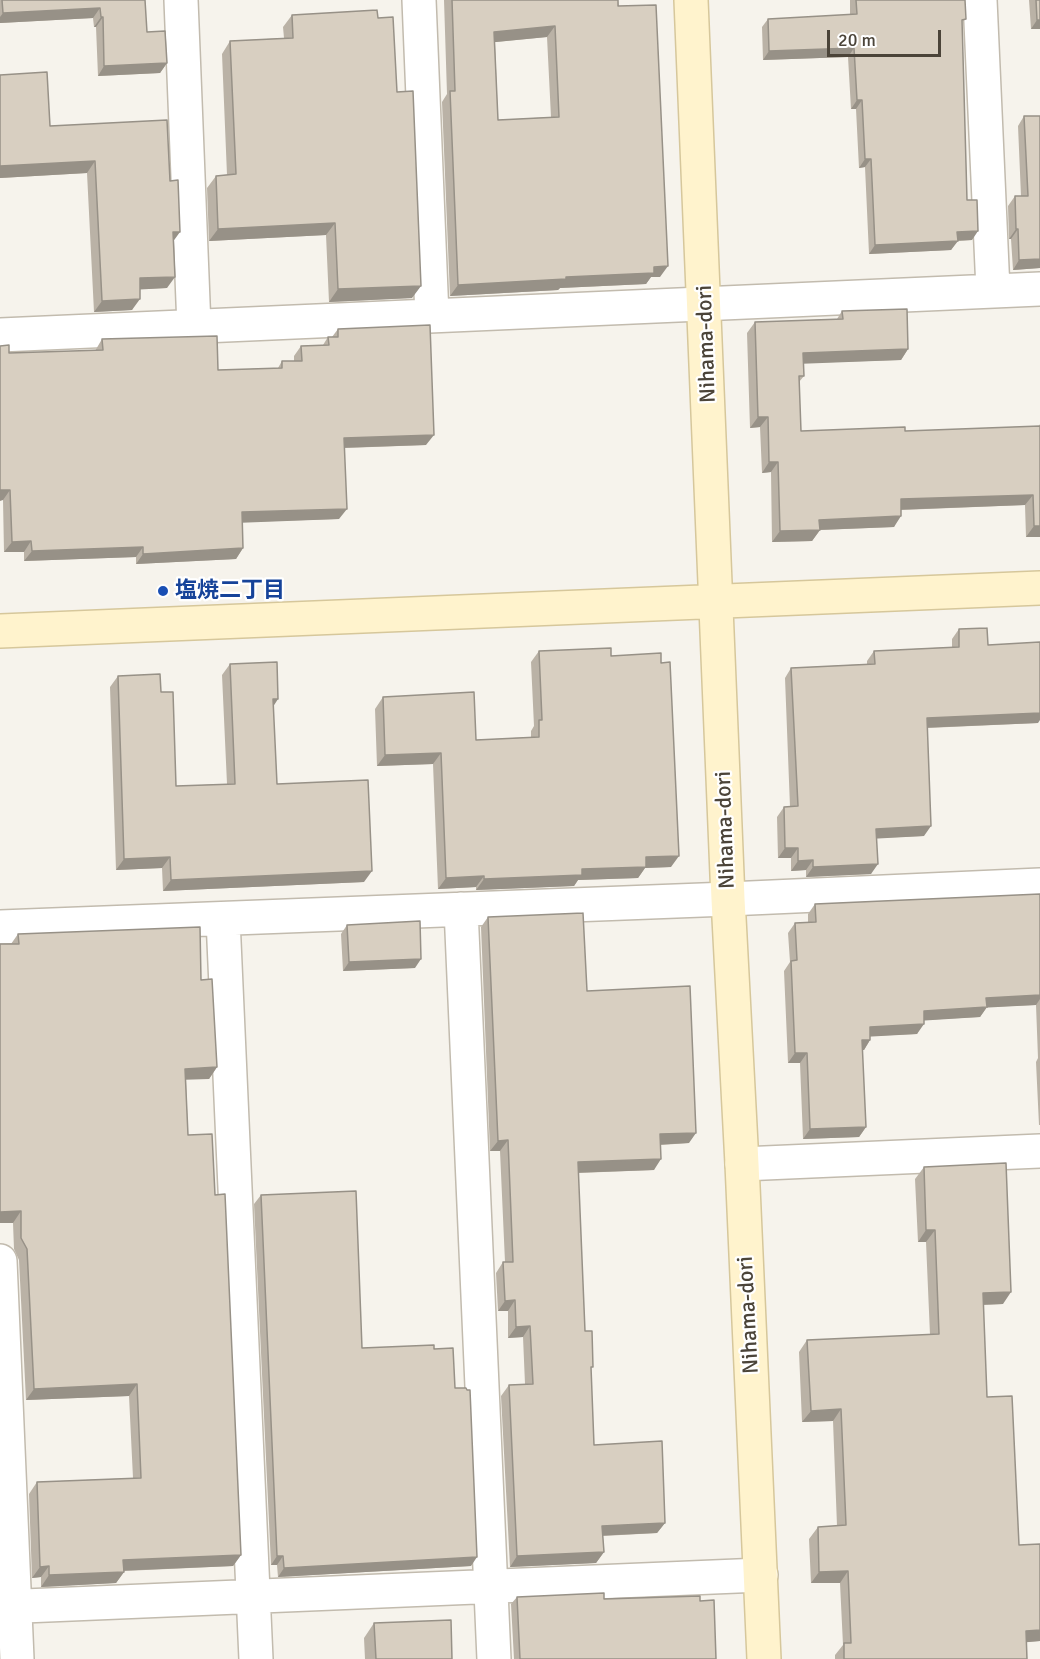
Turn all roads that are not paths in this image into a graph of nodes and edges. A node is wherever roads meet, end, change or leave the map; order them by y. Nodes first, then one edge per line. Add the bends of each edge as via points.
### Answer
1 (181, 0) edge
2 (420, 0) edge
3 (691, 0) edge
4 (980, 0) edge
5 (1040, 289) edge
6 (993, 290) junction
7 (705, 305) junction
8 (432, 316) junction
9 (194, 327) junction
10 (0, 335) edge
11 (1040, 588) edge
12 (717, 602) junction
13 (0, 631) edge
14 (1040, 885) edge
15 (728, 899) junction
16 (461, 909) junction
17 (222, 919) junction
18 (0, 927) edge
19 (1040, 1151) edge
20 (742, 1164) junction
21 (0, 1261) edge
22 (2, 1352) edge
23 (761, 1575) junction
24 (490, 1587) junction
25 (253, 1597) junction
26 (7, 1607) edge
27 (16, 1659) edge
28 (256, 1659) edge
29 (494, 1659) edge
30 (765, 1659) edge

1 - 9 street
2 - 8 street
3 - 7 street, Nihama-dori
4 - 6 street
5 - 6 street
6 - 7 street
7 - 8 street
7 - 12 street, Nihama-dori
8 - 9 street
9 - 10 street
11 - 12 street
12 - 13 street
12 - 15 street, Nihama-dori
14 - 15 street
15 - 16 street
15 - 20 street, Nihama-dori
16 - 17 street
16 - 24 street
17 - 18 street
17 - 25 street
19 - 20 street
20 - 23 street, Nihama-dori
21 - 22 street
22 - 26 street
23 - 24 street
23 - 30 street, Nihama-dori
24 - 25 street
24 - 29 street
25 - 26 street
25 - 28 street
26 - 27 street

